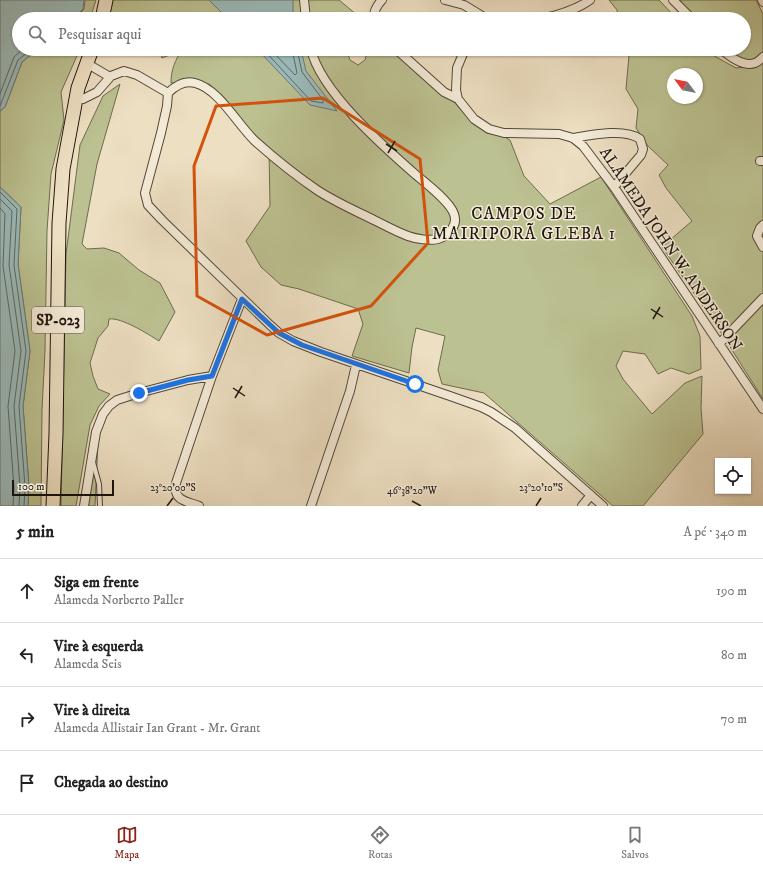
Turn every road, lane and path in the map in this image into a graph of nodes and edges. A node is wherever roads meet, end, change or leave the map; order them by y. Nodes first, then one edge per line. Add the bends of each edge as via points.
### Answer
1 (106, 0) edge
2 (304, 0) edge
3 (382, 0) edge
4 (445, 0) edge
5 (590, 0) edge
6 (673, 0) edge
7 (103, 12) edge
8 (305, 12) edge
9 (374, 12) edge
10 (476, 12) edge
11 (568, 12) edge
12 (685, 12) edge
13 (89, 56) edge
14 (94, 56) edge
15 (314, 56) edge
16 (404, 56) edge
17 (462, 56) edge
18 (730, 56) edge
19 (763, 57) edge
20 (93, 67) junction
21 (110, 77) junction
22 (168, 93) junction
23 (83, 98) junction
24 (458, 99) junction
25 (70, 136) junction
26 (573, 138) junction
27 (614, 187) junction
28 (763, 225) edge
29 (763, 247) edge
30 (763, 298) edge
31 (242, 299) junction
32 (720, 344) junction
33 (356, 365) junction
34 (212, 376) junction
35 (763, 409) edge
36 (92, 458) junction
37 (591, 495) junction
38 (53, 506) edge
39 (84, 506) edge
40 (100, 506) edge
41 (200, 506) edge
42 (311, 506) edge
43 (582, 506) edge
44 (603, 506) edge

1 - 7 main road
2 - 8 street
3 - 9 street
4 - 10 street via 464,5
5 - 11 street
6 - 12 street
13 - 25 main road, SP-023 via 78,88
14 - 20 main road, SP-023
15 - 22 street via 319,71 332,91 387,150 448,204 456,220 447,234 438,239 428,240 409,236 352,210 317,190 260,145 217,96 203,87 187,82
16 - 24 street via 444,92
17 - 24 street via 456,73
18 - 19 street via 748,64 755,63
20 - 21 street
20 - 23 main road, SP-023
21 - 22 street via 120,71 127,72
21 - 23 street via 97,92
22 - 31 street via 161,133 144,193 148,205
23 - 25 main road, SP-023
24 - 26 street via 474,119 489,129 504,133 559,134
25 - 38 main road, SP-023 via 63,169 59,223
26 - 27 street, ALAMEDA JOHN W. ANDERSON via 583,146
26 - 27 street via 613,134 630,135 640,139 643,149 640,155
27 - 32 street, ALAMEDA JOHN W. ANDERSON
28 - 29 street via 757,236
30 - 32 street
31 - 33 street via 279,333 302,345
31 - 34 street
32 - 35 street, ALAMEDA JOHN W. ANDERSON
33 - 37 street via 491,412 515,428
33 - 42 street via 350,391
34 - 36 street via 188,380 117,400 109,406 99,422
34 - 41 street via 175,490 180,498
36 - 39 street
36 - 40 lane via 99,484
37 - 43 street
37 - 44 street

